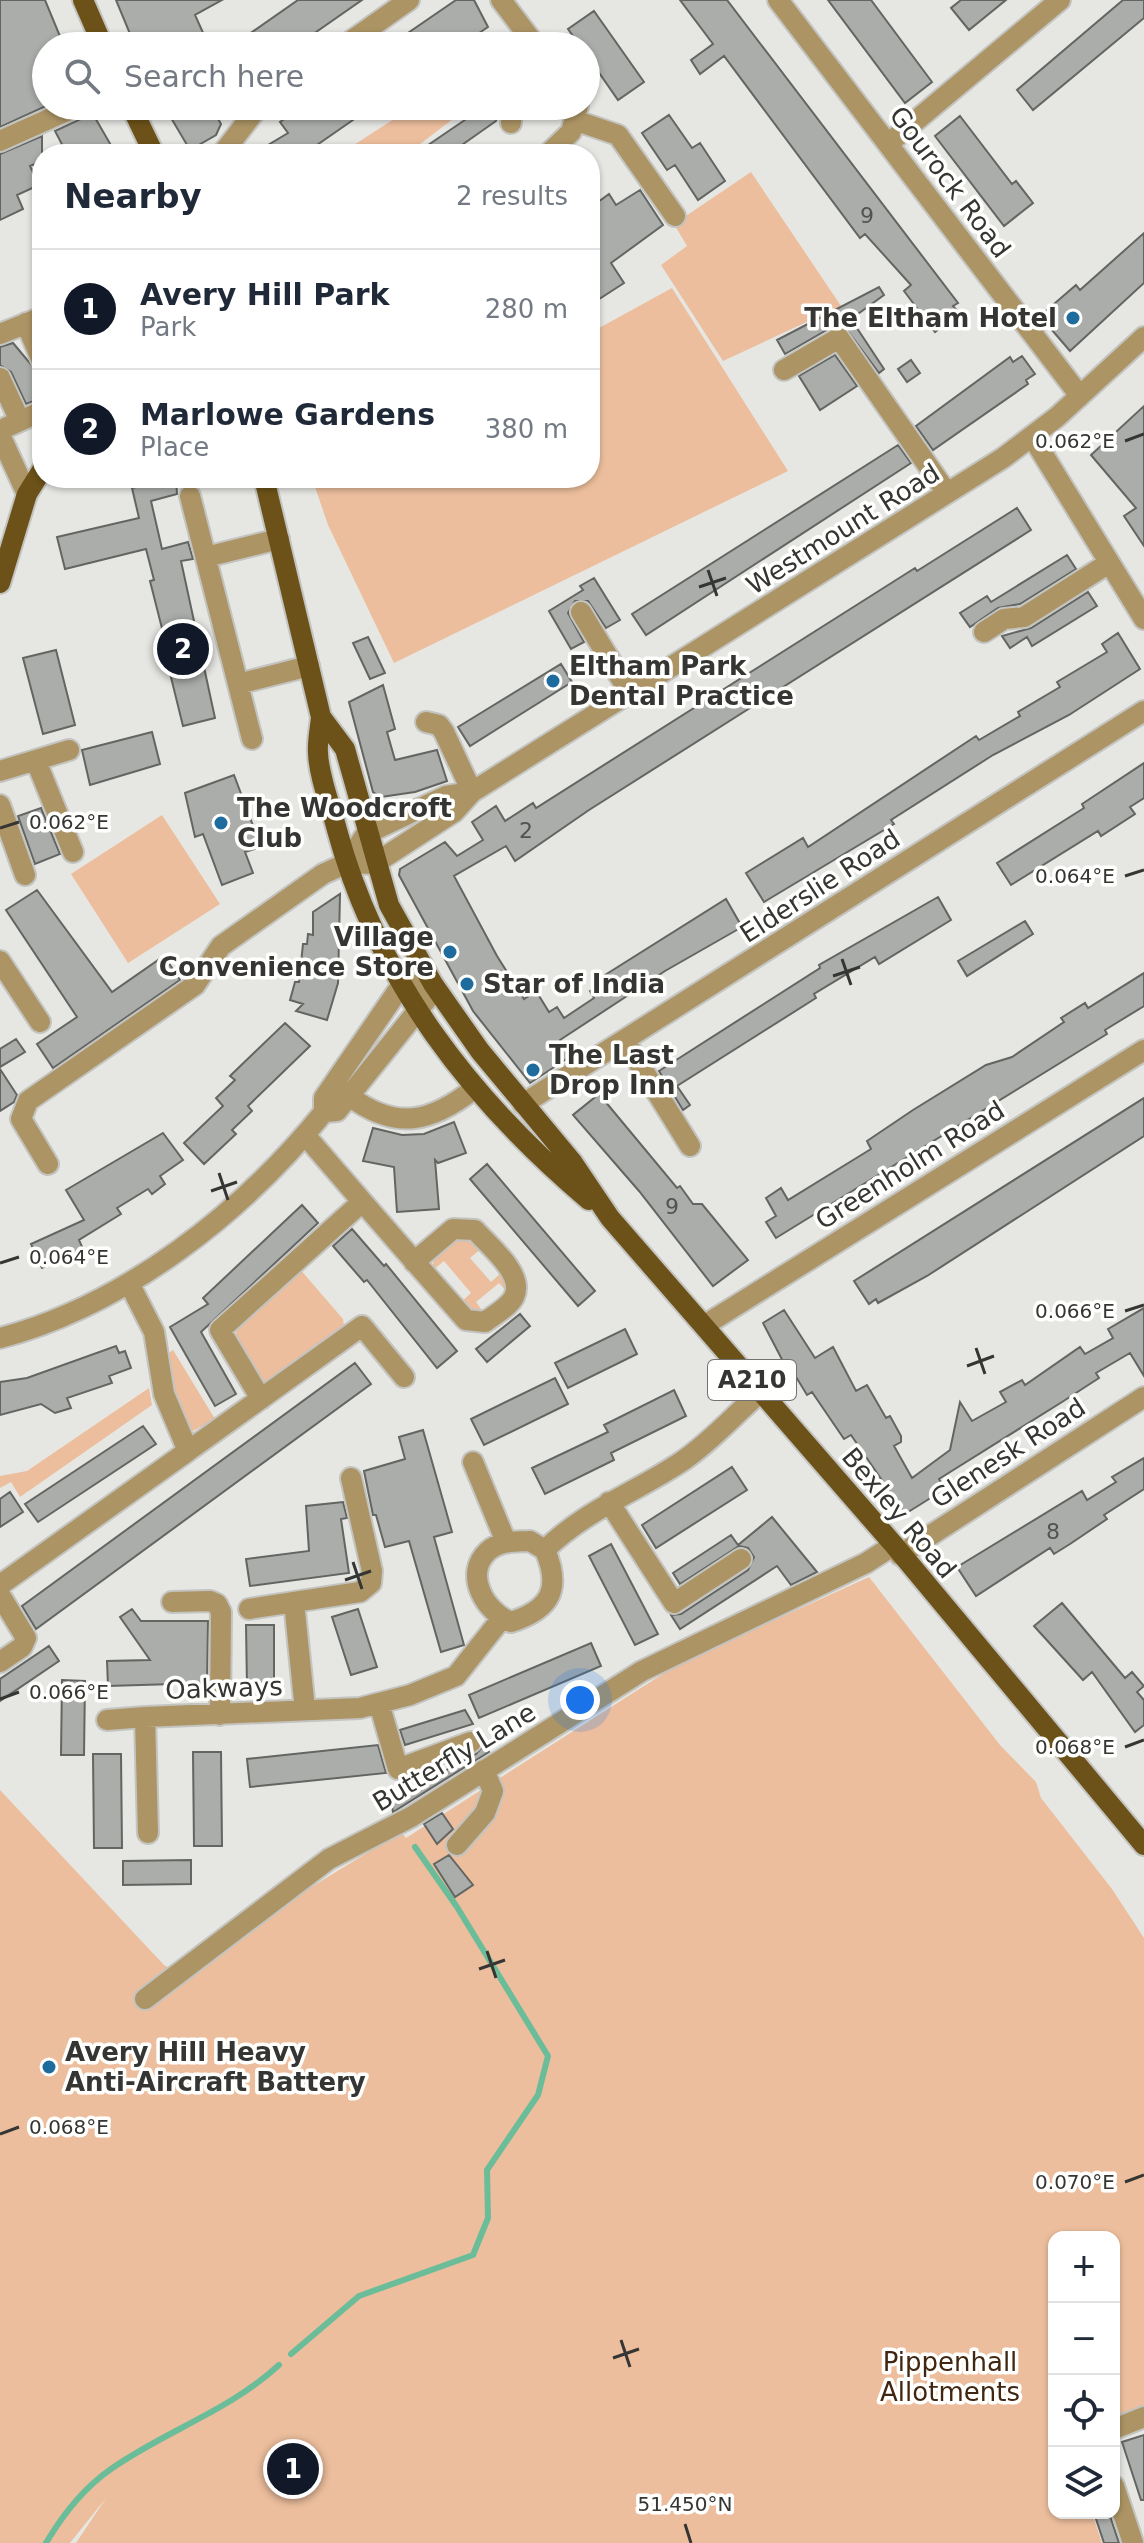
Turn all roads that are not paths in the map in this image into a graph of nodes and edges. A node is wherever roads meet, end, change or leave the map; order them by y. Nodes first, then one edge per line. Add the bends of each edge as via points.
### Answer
1 (83, 0) edge
2 (409, 0) edge
3 (501, 0) edge
4 (778, 0) edge
5 (1060, 0) edge
6 (97, 32) edge
7 (364, 32) edge
8 (525, 32) edge
9 (47, 120) edge
10 (137, 120) edge
11 (248, 120) edge
12 (575, 120) edge
13 (590, 120) edge
14 (0, 141) edge
15 (148, 144) edge
16 (230, 144) edge
17 (558, 144) edge
18 (888, 144) junction
19 (675, 216) dead end
20 (32, 321) edge
21 (0, 334) edge
22 (1144, 337) edge
23 (784, 370) dead end
24 (0, 378) edge
25 (1080, 396) junction
26 (32, 416) edge
27 (20, 421) junction
28 (0, 433) edge
29 (1033, 438) junction
30 (32, 486) edge
31 (266, 488) edge
32 (947, 493) junction
33 (27, 494) junction
34 (190, 496) dead end
35 (279, 539) junction
36 (206, 557) junction
37 (1109, 563) junction
38 (0, 583) edge
39 (581, 612) dead end
40 (1144, 619) edge
41 (984, 632) dead end
42 (309, 666) junction
43 (238, 684) junction
44 (631, 695) junction
45 (1144, 711) edge
46 (321, 717) junction
47 (426, 722) dead end
48 (252, 739) dead end
49 (69, 750) dead end
50 (36, 761) junction
51 (0, 771) edge
52 (472, 792) junction
53 (0, 805) edge
54 (366, 834) junction
55 (73, 852) dead end
56 (347, 863) junction
57 (374, 864) junction
58 (25, 875) dead end
59 (0, 961) edge
60 (433, 984) junction
61 (401, 986) junction
62 (417, 1012) junction
63 (40, 1022) dead end
64 (625, 1041) junction
65 (1144, 1050) edge
66 (475, 1088) junction
67 (349, 1096) junction
68 (523, 1104) junction
69 (324, 1112) junction
70 (305, 1135) junction
71 (690, 1146) dead end
72 (48, 1164) dead end
73 (362, 1202) junction
74 (610, 1218) junction
75 (414, 1262) junction
76 (129, 1283) junction
77 (705, 1325) junction
78 (0, 1338) edge
79 (404, 1377) dead end
80 (761, 1392) junction
81 (1144, 1397) edge
82 (261, 1399) junction
83 (188, 1451) junction
84 (473, 1462) dead end
85 (351, 1478) dead end
86 (609, 1502) junction
87 (506, 1542) junction
88 (545, 1550) junction
89 (897, 1550) junction
90 (741, 1559) dead end
91 (0, 1585) edge
92 (0, 1595) edge
93 (172, 1602) dead end
94 (294, 1602) junction
95 (249, 1609) dead end
96 (502, 1618) junction
97 (0, 1662) edge
98 (379, 1703) junction
99 (305, 1710) junction
100 (220, 1715) junction
101 (145, 1717) junction
102 (107, 1720) dead end
103 (471, 1742) dead end
104 (484, 1770) junction
105 (148, 1833) dead end
106 (457, 1845) dead end
107 (1144, 1845) edge
108 (145, 1999) dead end
109 (1144, 2417) edge
110 (1120, 2427) edge
111 (1120, 2504) edge
112 (1133, 2543) edge

1 - 6 main road
2 - 7 street
3 - 8 street
4 - 18 street, Gourock Road
5 - 18 street
9 - 14 street
10 - 15 main road
11 - 16 street
12 - 17 street
13 - 19 street via 618,135
18 - 25 street, Gourock Road
20 - 21 street
22 - 25 street, Westmount Road
23 - 32 street via 839,338
24 - 27 street
25 - 29 street, Westmount Road
26 - 27 street
27 - 28 street
28 - 33 street
29 - 32 street, Westmount Road
29 - 37 street
30 - 33 main road
31 - 35 main road, A210
32 - 44 street, Westmount Road
33 - 38 main road
34 - 36 street
35 - 36 street
35 - 42 main road, A210
36 - 43 street
37 - 40 street
37 - 41 street via 1024,617 1004,619
39 - 44 street
42 - 43 street
42 - 46 main road, A210
43 - 48 street
44 - 52 street, Westmount Road
45 - 64 street, Elderslie Road
46 - 54 main road, A210 via 345,749
46 - 56 main road, A210 via 318,755
47 - 52 street via 444,732
49 - 50 street
50 - 51 street
50 - 55 street
52 - 54 street, Westmount Road via 446,796
52 - 57 street, Westmount Road via 454,812
53 - 58 street
54 - 56 street
54 - 57 main road, A210
56 - 57 street
56 - 61 main road, Bexley Road / A210 via 372,930
56 - 72 street via 323,874 221,946 195,985 28,1101 21,1119
57 - 60 main road, A210 via 389,905
59 - 63 street
60 - 61 street
60 - 62 street
60 - 68 main road, Bexley Road / A210
61 - 62 main road, Bexley Road / A210
61 - 69 street via 324,1098
62 - 66 main road, Bexley Road / A210
62 - 67 street
64 - 68 street, Elderslie Road
64 - 71 street
65 - 77 street, Greenholm Road
66 - 67 street via 451,1107 412,1119 371,1112
66 - 74 main road, Bexley Road / A210 via 560,1176
67 - 69 street via 337,1111
68 - 74 main road, Bexley Road / A210
69 - 70 street
70 - 73 street
70 - 76 street via 207,1226
73 - 75 street
73 - 82 street via 220,1330
74 - 77 main road, Bexley Road / A210
75 - 75 street via 466,1320 485,1322 513,1300 513,1275 475,1230 453,1229
76 - 78 street via 39,1326
76 - 83 street via 154,1332 164,1394
77 - 80 main road, Bexley Road / A210
79 - 82 street via 362,1326
80 - 86 street via 683,1461
80 - 89 main road, Bexley Road / A210
81 - 89 street, Glenesk Road
82 - 83 street
83 - 91 street
84 - 87 street
85 - 94 street via 371,1583 360,1592
86 - 88 street
86 - 90 street via 674,1603
87 - 88 street via 530,1541
87 - 96 street via 487,1552 477,1575 484,1602
88 - 96 street via 555,1578 547,1601 529,1616 511,1622
89 - 104 street, Butterfly Lane via 642,1671
89 - 107 main road, Bexley Road / A210
92 - 97 street via 26,1638
93 - 100 street via 210,1601 221,1612
94 - 95 street
94 - 99 street, Oakways
96 - 98 street, Oakways via 456,1676
98 - 99 street, Oakways
98 - 103 street via 398,1769
99 - 100 street, Oakways
100 - 101 street, Oakways
101 - 102 street, Oakways
101 - 105 street, Oakways
104 - 106 street via 493,1791 485,1813
104 - 108 street, Butterfly Lane via 411,1817 329,1859
109 - 110 street
111 - 112 street

